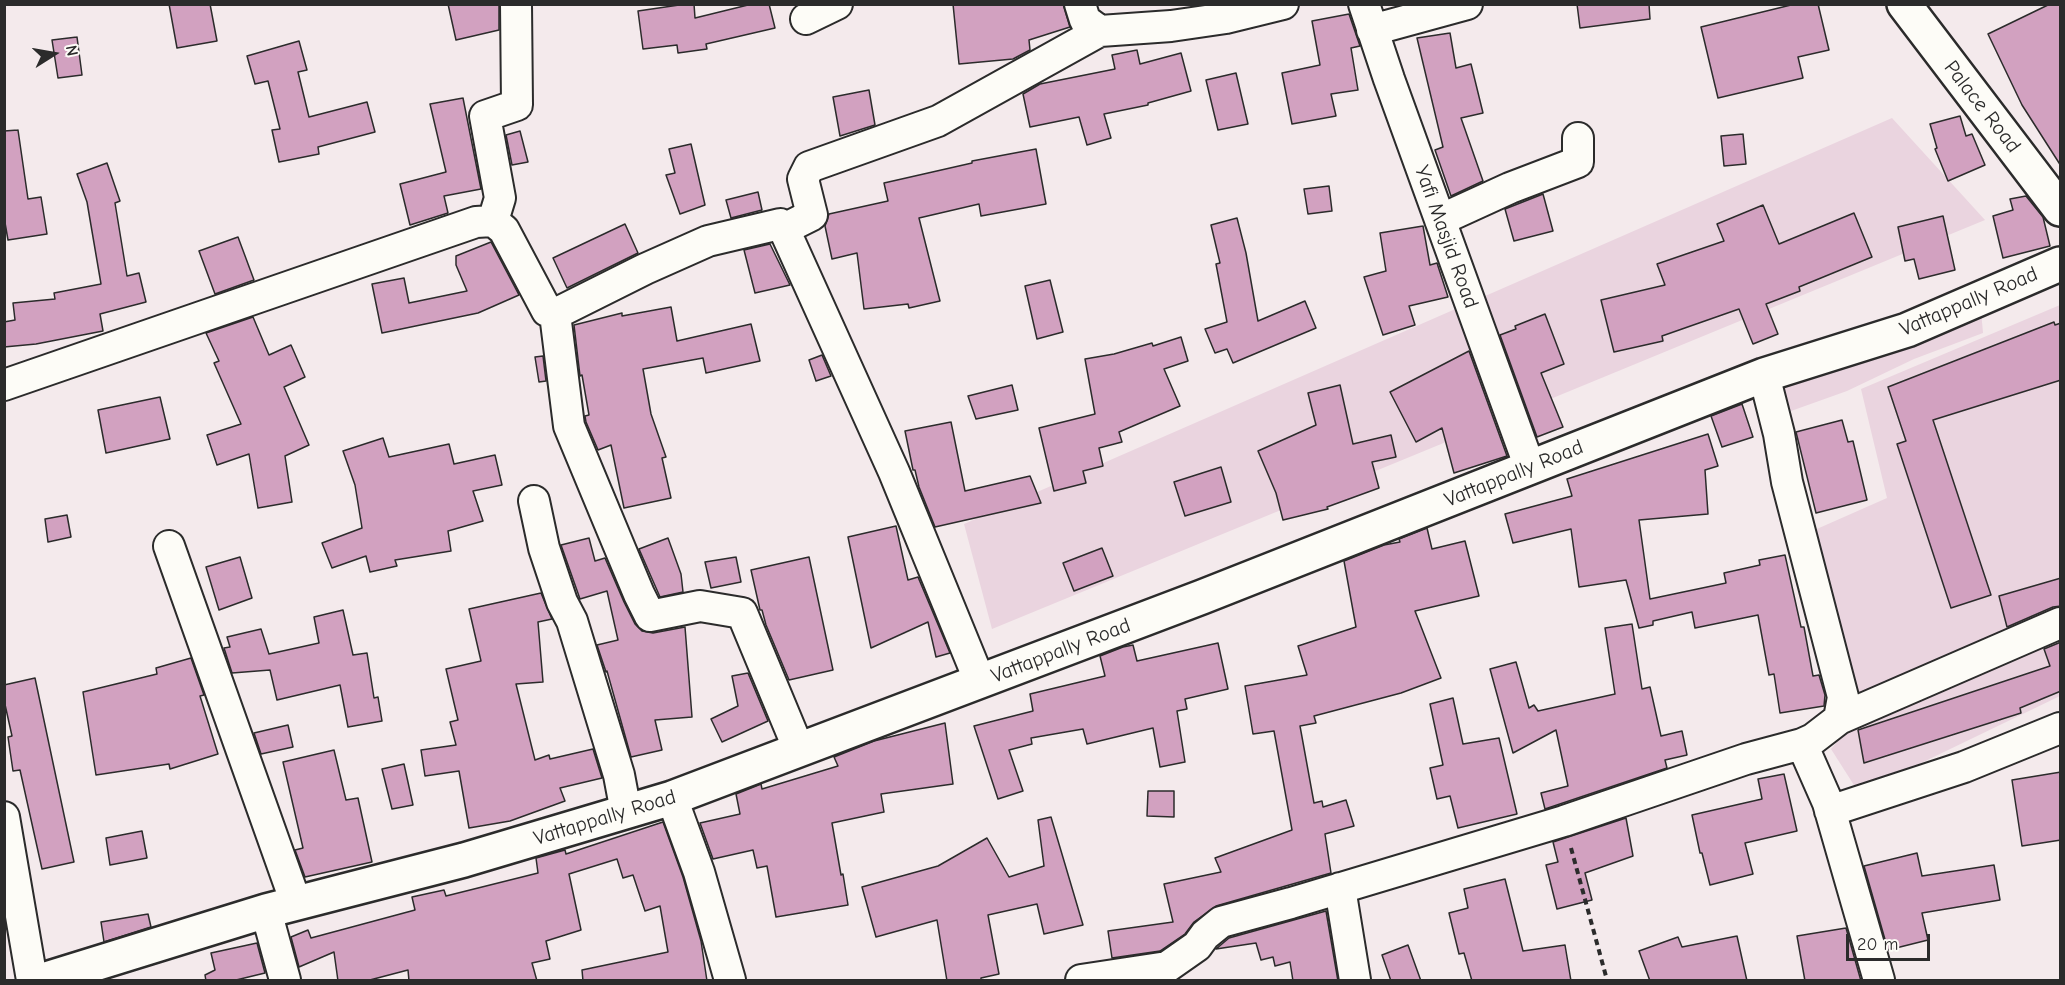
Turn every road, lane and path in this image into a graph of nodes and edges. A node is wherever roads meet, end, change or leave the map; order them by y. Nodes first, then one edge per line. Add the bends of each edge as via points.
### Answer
1 (516, 4) edge
2 (837, 4) edge
3 (1080, 4) edge
4 (1283, 4) edge
5 (1467, 4) edge
6 (1904, 4) edge
7 (1368, 17) edge
8 (806, 19) dead end
9 (1100, 31) junction
10 (1578, 138) dead end
11 (2061, 209) edge
12 (493, 220) junction
13 (1440, 220) junction
14 (784, 229) junction
15 (2061, 264) edge
16 (555, 314) junction
17 (1764, 375) junction
18 (4, 385) edge
19 (1530, 468) junction
20 (534, 501) dead end
21 (169, 546) dead end
22 (2061, 623) edge
23 (980, 682) junction
24 (1839, 719) junction
25 (2061, 728) edge
26 (1802, 744) junction
27 (800, 750) junction
28 (672, 798) junction
29 (1830, 810) junction
30 (626, 812) junction
31 (4, 817) edge
32 (1564, 821) junction
33 (1340, 888) junction
34 (281, 907) junction
35 (32, 981) edge
36 (43, 981) edge
37 (285, 981) edge
38 (730, 981) edge
39 (1081, 981) edge
40 (1355, 981) edge
41 (1607, 981) edge
42 (1879, 981) edge

1 - 12 street via 517,105 485,116 500,198
2 - 8 street
3 - 9 street via 1085,20
4 - 9 street via 1226,18
5 - 7 street
6 - 11 main road, Palace Road
7 - 13 street, Yafi Masjid Road
9 - 14 street via 938,121 809,167 803,179 812,215
10 - 13 street via 1578,162
12 - 16 street via 504,230 547,311
12 - 18 street via 476,222
13 - 19 street, Yafi Masjid Road
14 - 16 street via 780,224 708,241
14 - 23 street via 894,472
15 - 17 main road, Vattappally Road via 1907,330
16 - 27 street via 569,426 650,616 700,606 742,613
17 - 19 main road, Vattappally Road
17 - 24 street via 1787,482 1843,697
19 - 23 main road, Vattappally Road
20 - 30 street via 544,548 572,621 619,775
21 - 34 street
22 - 24 street
23 - 27 main road, Vattappally Road
24 - 26 street
25 - 29 street via 1964,766
26 - 29 street
26 - 32 street
27 - 28 main road, Vattappally Road
28 - 30 main road, Vattappally Road
28 - 38 street via 699,872
29 - 42 street
30 - 34 main road, Vattappally Road via 464,860
31 - 35 street
32 - 33 street
32 - 41 path
33 - 39 street via 1221,922 1197,946 1167,967
33 - 40 street
34 - 36 main road, Vattappally Road
34 - 37 street

